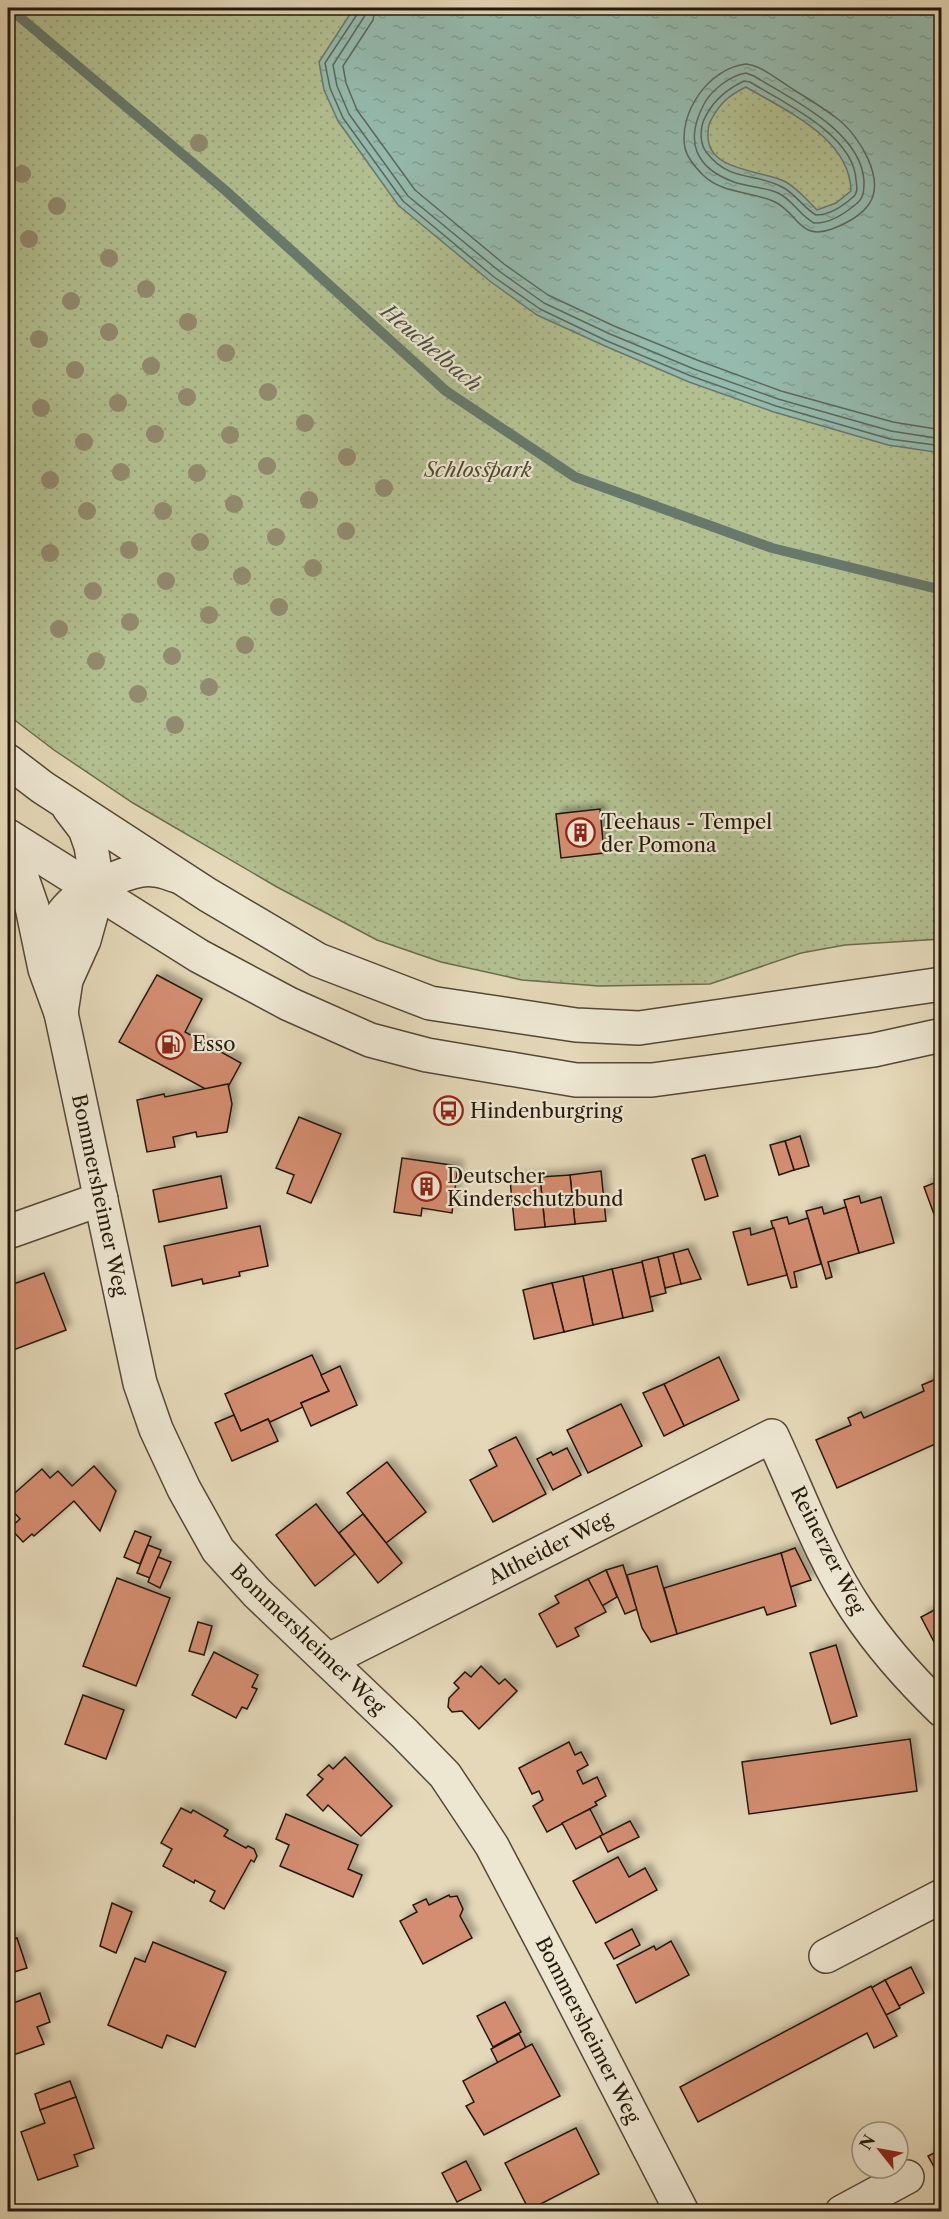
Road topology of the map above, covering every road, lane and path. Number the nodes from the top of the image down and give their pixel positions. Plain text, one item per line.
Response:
1 (8, 761) edge
2 (63, 801) junction
3 (8, 837) edge
4 (184, 878) junction
5 (92, 888) junction
6 (171, 938) junction
7 (84, 940) junction
8 (45, 969) junction
9 (942, 984) edge
10 (61, 1013) junction
11 (942, 1035) edge
12 (874, 1050) junction
13 (942, 1053) edge
14 (101, 1199) junction
15 (8, 1232) edge
16 (772, 1436) joint
17 (329, 1660) junction
18 (942, 1710) edge
19 (942, 1896) edge
20 (826, 1956) dead end
21 (900, 2180) edge
22 (682, 2211) edge
23 (842, 2211) edge

1 - 2 street
2 - 4 street
2 - 5 street, Bommersheimer Weg
3 - 5 street
3 - 8 street, Bommersheimer Weg
4 - 5 street, Bommersheimer Weg
4 - 9 street
5 - 6 street
5 - 7 street, Bommersheimer Weg
5 - 8 street, Bommersheimer Weg
6 - 7 street
6 - 12 street
7 - 10 street, Bommersheimer Weg
8 - 10 street, Bommersheimer Weg
10 - 14 street, Bommersheimer Weg
11 - 12 street
12 - 13 street
14 - 15 street
14 - 17 street, Bommersheimer Weg
16 - 17 street, Altheider Weg
16 - 18 street, Reinerzer Weg
17 - 22 street, Bommersheimer Weg
19 - 20 street
21 - 23 street

